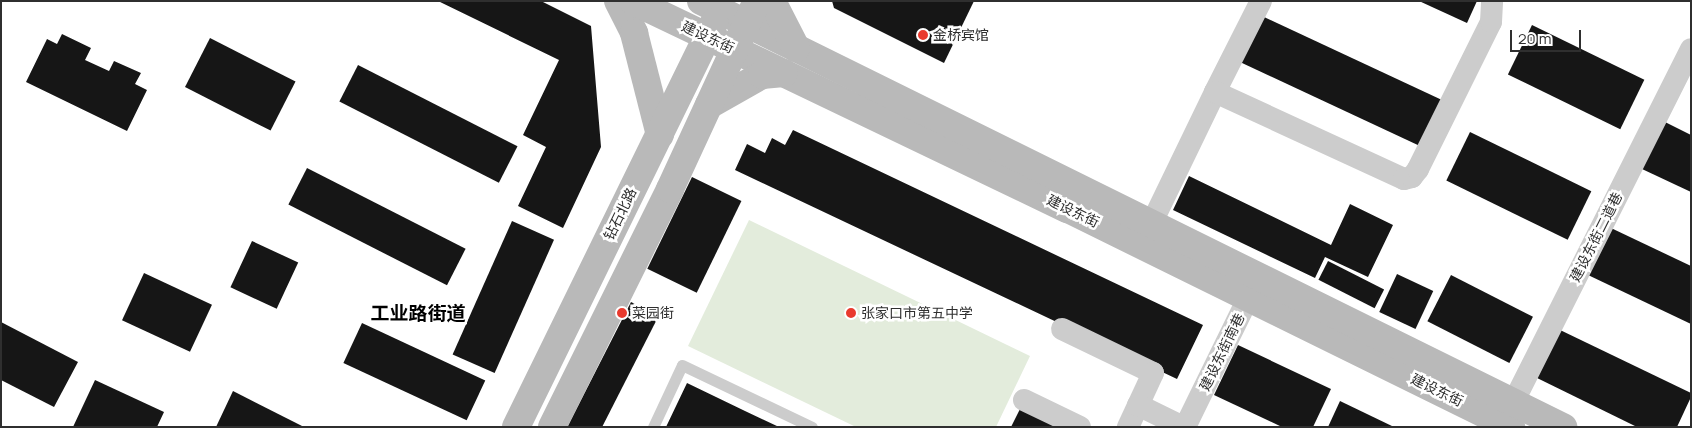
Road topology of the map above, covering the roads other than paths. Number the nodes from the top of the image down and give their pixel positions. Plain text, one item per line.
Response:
1 (618, 1) edge
2 (633, 1) edge
3 (772, 1) edge
4 (1261, 1) edge
5 (1492, 1) edge
6 (715, 4) edge
7 (752, 12) edge
8 (706, 37) junction
9 (796, 48) junction
10 (1691, 49) edge
11 (734, 50) junction
12 (784, 73) junction
13 (1215, 92) junction
14 (709, 105) junction
15 (660, 135) junction
16 (1146, 235) junction
17 (1254, 287) junction
18 (1062, 329) dead end
19 (1024, 400) dead end
20 (1138, 405) junction
21 (1501, 419) edge
22 (516, 427) edge
23 (552, 427) edge
24 (654, 427) edge
25 (812, 427) edge
26 (1080, 427) edge
27 (1128, 427) edge
28 (1184, 427) edge
29 (1562, 427) edge

1 - 15 main road
2 - 8 main road, 建设东街
3 - 9 main road
4 - 13 street
5 - 13 street
6 - 7 main road, 建设东街
6 - 8 main road, 钻石北路
7 - 9 main road, 建设东街
7 - 11 main road
8 - 11 main road, 建设东街
8 - 15 main road, 钻石北路
9 - 16 main road, 建设东街
10 - 21 street, 建设东街二道巷
11 - 12 main road, 建设东街
11 - 14 main road
12 - 14 main road
12 - 16 main road, 建设东街
13 - 16 street
14 - 23 main road
15 - 22 main road, 钻石北路
16 - 17 main road, 建设东街
17 - 21 main road, 建设东街
17 - 28 street, 建设东街南巷
18 - 20 street
19 - 26 street
20 - 27 street
20 - 28 street
21 - 29 main road, 建设东街
24 - 25 lane

